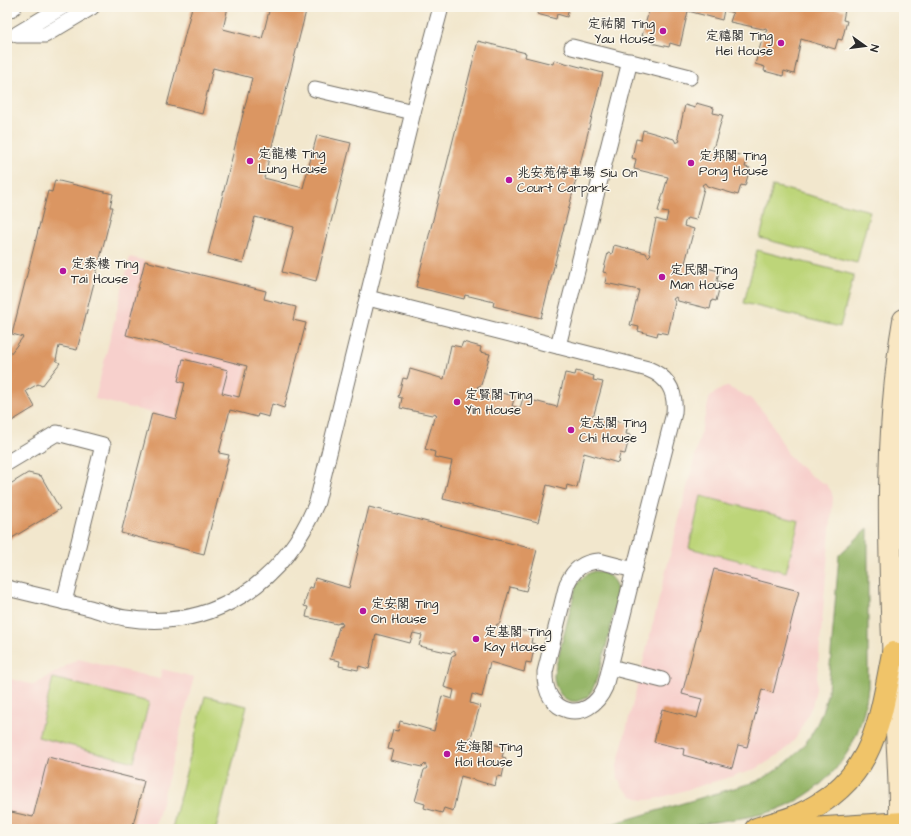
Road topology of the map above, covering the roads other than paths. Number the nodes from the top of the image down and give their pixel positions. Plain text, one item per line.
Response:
1 (14, 7) edge
2 (62, 7) edge
3 (92, 7) edge
4 (441, 7) edge
5 (7, 11) edge
6 (12, 35) edge
7 (572, 47) dead end
8 (630, 61) junction
9 (690, 77) dead end
10 (315, 89) dead end
11 (413, 112) junction
12 (368, 298) junction
13 (904, 320) edge
14 (558, 346) junction
15 (7, 463) edge
16 (634, 570) junction
17 (7, 588) edge
18 (64, 602) junction
19 (893, 653) junction
20 (610, 667) junction
21 (662, 680) dead end
22 (902, 825) edge
23 (756, 829) edge
24 (810, 829) edge

1 - 5 lane
2 - 6 lane
3 - 6 lane
4 - 11 lane
7 - 8 lane
8 - 9 lane
8 - 14 lane
10 - 11 lane
11 - 12 lane
12 - 14 lane
12 - 18 lane
13 - 19 main road
14 - 16 lane
15 - 18 lane
16 - 20 lane
16 - 20 lane
17 - 18 lane
19 - 22 main road
19 - 23 highway
20 - 21 lane
22 - 24 highway

